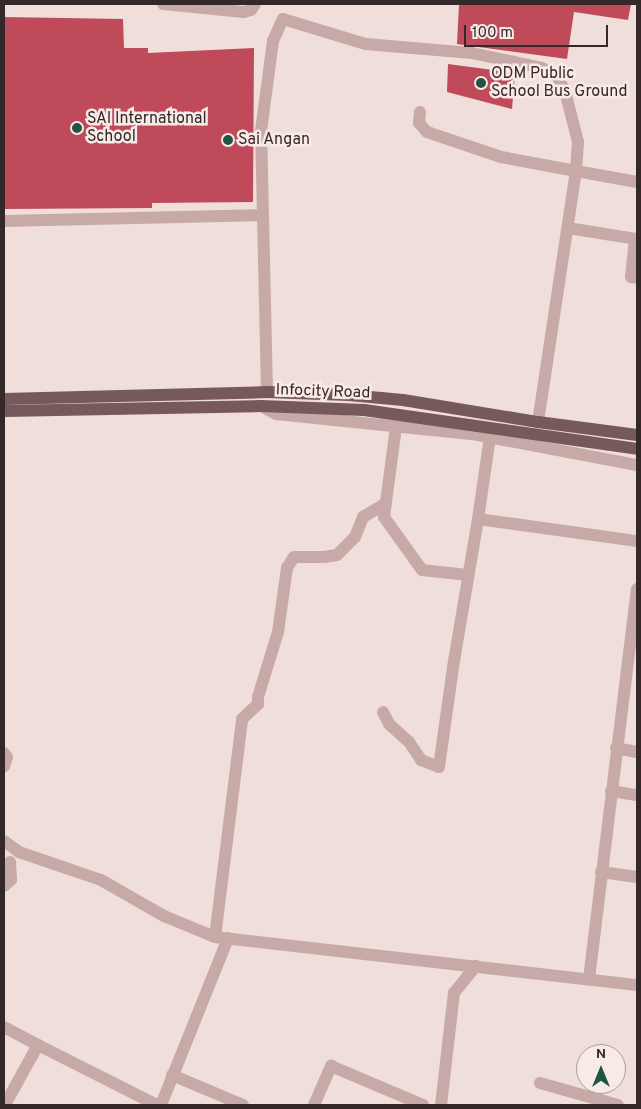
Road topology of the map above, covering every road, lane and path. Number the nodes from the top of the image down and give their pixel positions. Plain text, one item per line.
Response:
1 (163, 4) edge
2 (255, 4) edge
3 (420, 112) dead end
4 (576, 171) junction
5 (637, 182) edge
6 (263, 215) junction
7 (4, 221) edge
8 (568, 228) junction
9 (636, 239) edge
10 (637, 278) edge
11 (267, 392) junction
12 (163, 394) junction
13 (4, 398) edge
14 (261, 406) junction
15 (164, 408) junction
16 (4, 411) edge
17 (452, 414) junction
18 (538, 422) junction
19 (396, 427) junction
20 (637, 435) edge
21 (490, 437) junction
22 (637, 449) edge
23 (637, 466) edge
24 (386, 503) junction
25 (478, 519) junction
26 (637, 541) edge
27 (468, 574) junction
28 (637, 589) edge
29 (383, 712) dead end
30 (616, 748) junction
31 (637, 752) edge
32 (4, 753) edge
33 (4, 767) edge
34 (611, 791) junction
35 (637, 796) edge
36 (4, 841) edge
37 (19, 852) junction
38 (7, 860) edge
39 (601, 872) junction
40 (637, 877) edge
41 (4, 886) edge
42 (221, 938) junction
43 (476, 966) junction
44 (589, 979) junction
45 (637, 985) edge
46 (4, 1027) edge
47 (38, 1045) junction
48 (172, 1076) junction
49 (540, 1083) dead end
50 (7, 1101) dead end
51 (159, 1105) edge
52 (244, 1105) edge
53 (314, 1105) edge
54 (423, 1105) edge
55 (441, 1105) edge
56 (618, 1105) edge

1 - 2 street
3 - 4 street
4 - 5 street
4 - 6 street
4 - 8 street
6 - 7 street
6 - 11 street
8 - 9 street
8 - 18 street
9 - 10 street
11 - 12 main road, Infocity Road
11 - 17 main road, Infocity Road
12 - 13 main road, Infocity Road
12 - 15 main road
14 - 15 main road, Infocity Road
14 - 17 main road, Infocity Road
14 - 19 street
15 - 16 main road, Infocity Road
17 - 18 main road, Infocity Road
17 - 22 main road, Infocity Road
18 - 20 main road, Infocity Road
19 - 21 street
19 - 24 street
21 - 23 street
21 - 25 street
24 - 27 street
24 - 42 street
25 - 26 street
25 - 27 street
27 - 29 street
28 - 30 street
30 - 31 street
30 - 34 street
32 - 33 street
34 - 35 street
34 - 39 street
36 - 37 street
37 - 38 street
37 - 42 street
38 - 41 street
39 - 40 street
39 - 44 street
42 - 43 street
42 - 48 street
43 - 44 street
43 - 55 street
44 - 45 street
46 - 47 street
47 - 50 street
47 - 51 street
48 - 51 street
48 - 52 street
49 - 56 street
53 - 54 street

